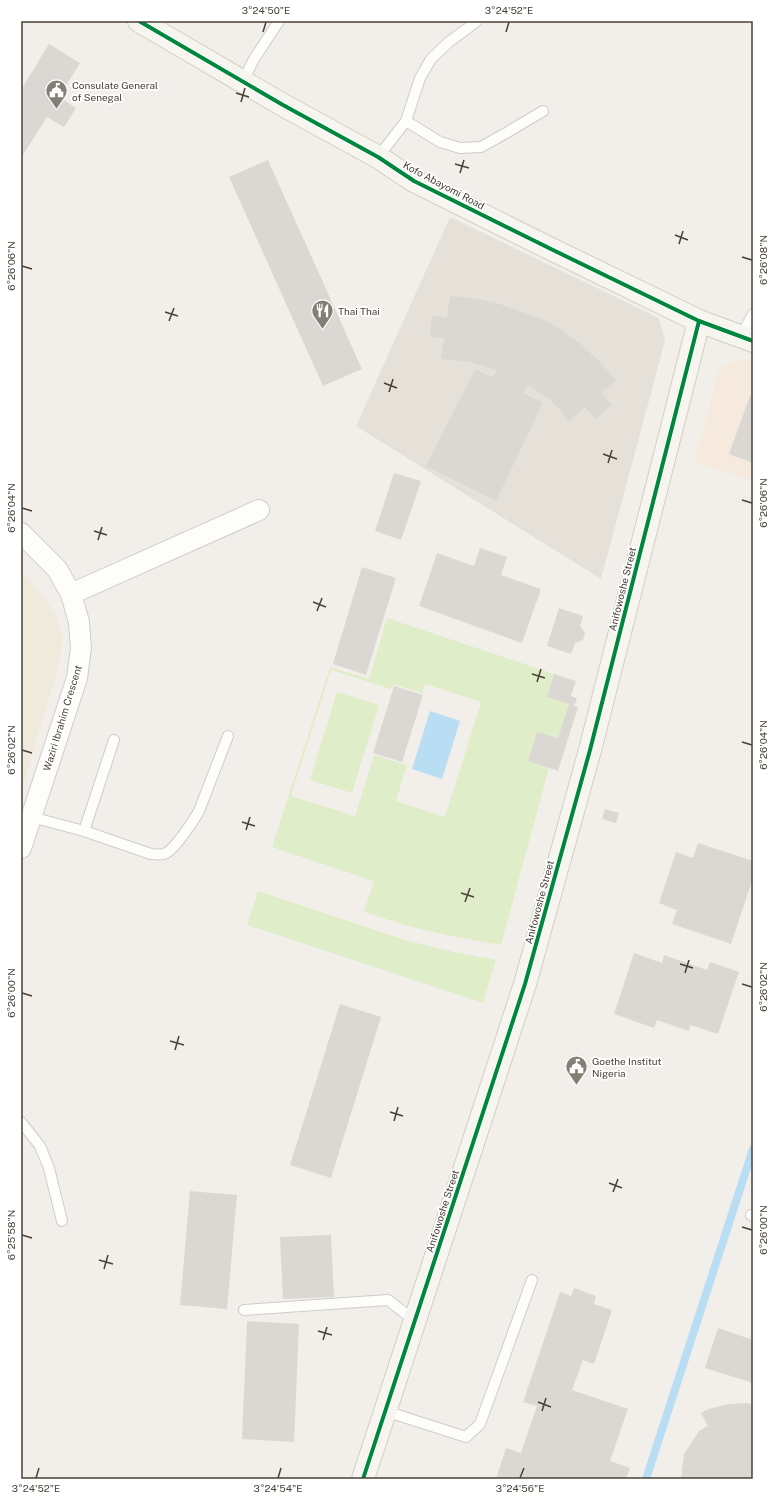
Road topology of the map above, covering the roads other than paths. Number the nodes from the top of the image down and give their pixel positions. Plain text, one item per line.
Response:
1 (139, 21) edge
2 (279, 21) edge
3 (477, 21) edge
4 (243, 81) junction
5 (543, 111) dead end
6 (406, 121) junction
7 (378, 157) junction
8 (753, 314) edge
9 (699, 321) junction
10 (747, 338) edge
11 (259, 510) dead end
12 (21, 533) edge
13 (70, 594) junction
14 (228, 736) dead end
15 (114, 740) dead end
16 (31, 817) junction
17 (84, 831) junction
18 (21, 848) edge
19 (21, 1122) edge
20 (62, 1221) dead end
21 (532, 1280) dead end
22 (244, 1310) dead end
23 (415, 1321) junction
24 (385, 1411) junction
25 (363, 1479) edge

1 - 4 street, Kofo Abayomi Road
2 - 4 lane
3 - 6 lane
4 - 7 street, Kofo Abayomi Road
5 - 6 lane
6 - 7 lane
7 - 9 street, Kofo Abayomi Road
8 - 10 lane
9 - 10 street, Kofo Abayomi Road
9 - 23 street, Anifowoshe Street
11 - 13 street
12 - 13 street, Waziri Ibrahim Crescent
13 - 16 street, Waziri Ibrahim Crescent
14 - 17 lane
15 - 17 lane
16 - 17 lane
16 - 18 street, Waziri Ibrahim Crescent
19 - 20 lane
21 - 24 lane
22 - 23 lane
23 - 24 street, Anifowoshe Street
24 - 25 street, Anifowoshe Street

